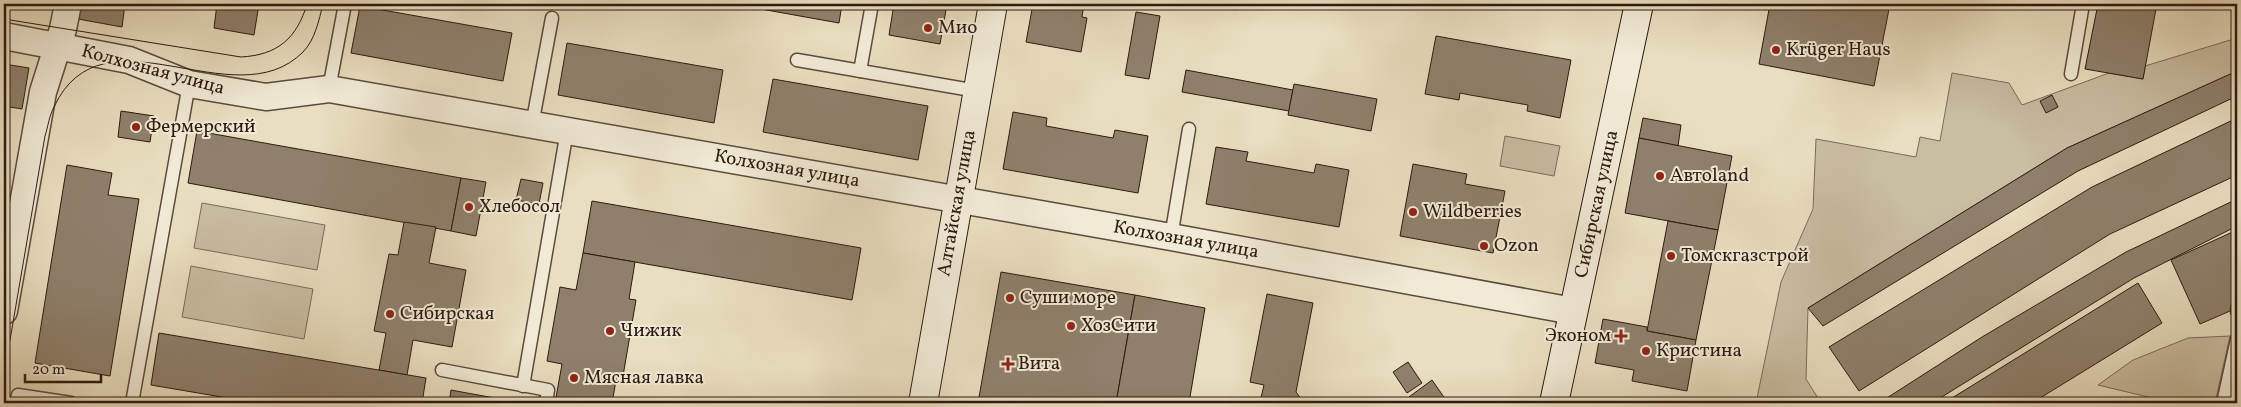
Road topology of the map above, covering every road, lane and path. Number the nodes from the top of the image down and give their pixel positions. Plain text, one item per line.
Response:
1 (68, 4) edge
2 (345, 4) edge
3 (872, 4) edge
4 (993, 4) edge
5 (1639, 4) edge
6 (2083, 4) edge
7 (552, 18) dead end
8 (4, 36) edge
9 (58, 46) junction
10 (797, 60) dead end
11 (860, 71) junction
12 (2071, 74) dead end
13 (190, 84) junction
14 (329, 89) junction
15 (977, 91) junction
16 (532, 125) junction
17 (1189, 128) dead end
18 (567, 131) junction
19 (957, 200) junction
20 (1171, 237) junction
21 (4, 311) edge
22 (1573, 311) junction
23 (2237, 339) edge
24 (442, 370) dead end
25 (523, 386) junction
26 (16, 403) edge
27 (71, 403) edge
28 (132, 403) edge
29 (546, 403) edge
30 (923, 403) edge
31 (1554, 403) edge
32 (2223, 403) edge

1 - 9 street
2 - 14 lane
3 - 11 lane
4 - 15 main road, Алтайская улица
5 - 22 main road, Сибирская улица
6 - 12 lane
7 - 16 lane
8 - 9 street, Колхозная улица
9 - 13 street, Колхозная улица
9 - 21 street
10 - 11 lane
11 - 15 lane
13 - 14 street, Колхозная улица
13 - 28 lane
14 - 16 street, Колхозная улица
15 - 19 main road, Алтайская улица
16 - 18 street, Колхозная улица
17 - 20 lane
18 - 19 street, Колхозная улица
18 - 25 lane
19 - 20 street, Колхозная улица
19 - 30 main road, Алтайская улица
20 - 22 street, Колхозная улица
22 - 31 main road, Сибирская улица
23 - 32 lane
24 - 25 lane
25 - 29 lane
26 - 27 lane

